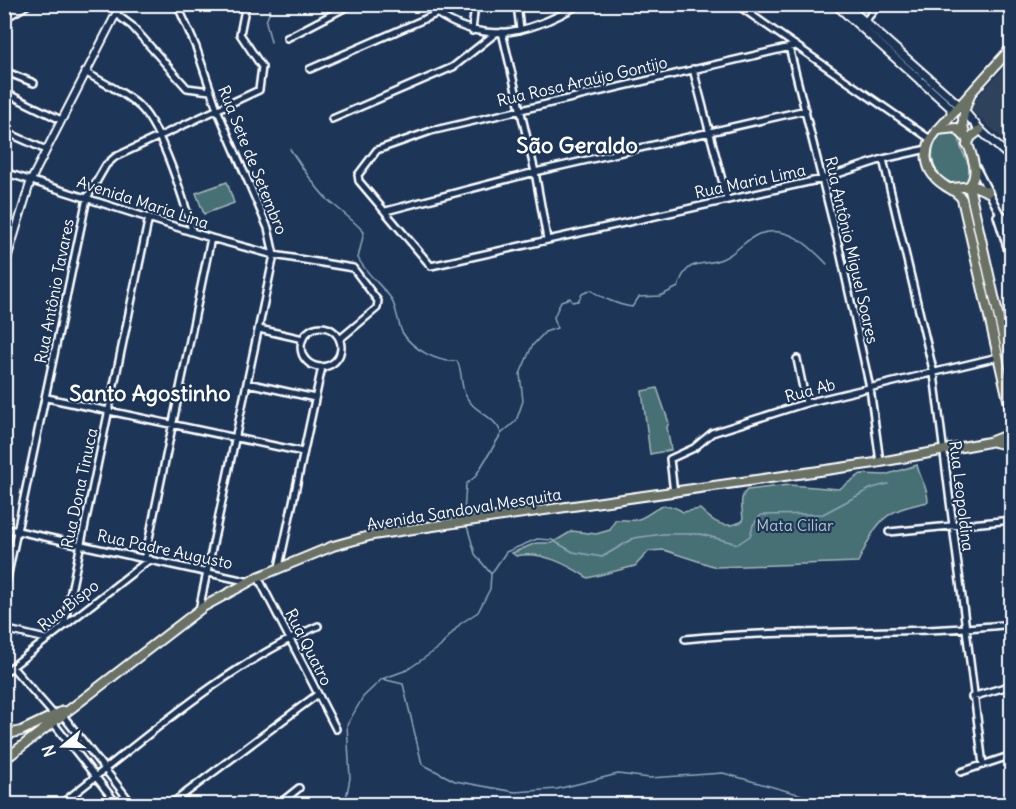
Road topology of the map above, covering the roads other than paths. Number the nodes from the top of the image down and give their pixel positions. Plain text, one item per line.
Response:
1 (29, 4) edge
2 (121, 4) edge
3 (177, 4) edge
4 (246, 4) edge
5 (351, 4) edge
6 (425, 4) edge
7 (476, 4) edge
8 (517, 4) edge
9 (736, 4) edge
10 (835, 4) edge
11 (845, 4) edge
12 (879, 4) edge
13 (576, 6) edge
14 (116, 14) junction
15 (436, 14) junction
16 (4, 19) edge
17 (862, 24) junction
18 (520, 30) junction
19 (471, 31) junction
20 (499, 32) junction
21 (287, 38) dead end
22 (792, 46) junction
23 (1011, 47) edge
24 (310, 69) dead end
25 (693, 69) junction
26 (4, 71) edge
27 (85, 72) junction
28 (34, 83) dead end
29 (210, 91) junction
30 (4, 93) edge
31 (217, 109) junction
32 (519, 109) junction
33 (962, 109) junction
34 (806, 110) junction
35 (951, 114) junction
36 (332, 119) dead end
37 (61, 120) junction
38 (937, 130) junction
39 (980, 130) junction
40 (4, 131) edge
41 (709, 132) junction
42 (157, 136) junction
43 (964, 136) junction
44 (930, 139) junction
45 (967, 145) junction
46 (46, 150) junction
47 (927, 150) junction
48 (884, 159) junction
49 (1011, 159) edge
50 (974, 163) junction
51 (4, 172) edge
52 (535, 172) junction
53 (822, 179) junction
54 (32, 180) junction
55 (969, 186) junction
56 (946, 187) junction
57 (988, 192) junction
58 (87, 198) junction
59 (727, 200) junction
60 (992, 200) junction
61 (997, 210) junction
62 (386, 211) junction
63 (149, 217) junction
64 (1011, 222) edge
65 (192, 231) junction
66 (211, 238) junction
67 (1011, 238) edge
68 (547, 239) junction
69 (274, 255) junction
70 (1011, 263) edge
71 (5, 266) edge
72 (259, 329) junction
73 (303, 339) junction
74 (340, 339) junction
75 (998, 357) junction
76 (796, 359) dead end
77 (322, 368) junction
78 (934, 374) junction
79 (1011, 376) edge
80 (247, 383) junction
81 (870, 388) junction
82 (47, 398) junction
83 (315, 398) junction
84 (806, 404) junction
85 (109, 410) junction
86 (1011, 417) edge
87 (172, 424) junction
88 (1011, 436) edge
89 (235, 438) junction
90 (989, 442) junction
91 (1011, 446) edge
92 (942, 450) junction
93 (303, 452) junction
94 (880, 462) junction
95 (674, 493) junction
96 (1011, 520) edge
97 (953, 526) junction
98 (4, 528) edge
99 (18, 531) junction
100 (889, 532) dead end
101 (81, 544) junction
102 (147, 559) junction
103 (279, 567) junction
104 (208, 571) junction
105 (254, 580) junction
106 (4, 593) edge
107 (198, 611) junction
108 (1011, 624) edge
109 (64, 625) junction
110 (318, 626) dead end
111 (4, 629) edge
112 (964, 629) junction
113 (289, 638) junction
114 (46, 639) junction
115 (686, 639) dead end
116 (13, 668) junction
117 (4, 673) edge
118 (1011, 685) edge
119 (318, 694) junction
120 (972, 697) junction
121 (55, 718) junction
122 (336, 729) dead end
123 (14, 733) junction
124 (4, 735) edge
125 (22, 748) junction
126 (1011, 755) edge
127 (4, 760) edge
128 (983, 765) junction
129 (105, 771) junction
130 (961, 772) dead end
131 (96, 777) junction
132 (299, 788) dead end
133 (62, 804) edge
134 (117, 804) edge
135 (132, 804) edge
136 (171, 804) edge
137 (279, 804) edge
138 (607, 804) edge
139 (762, 804) edge

1 - 16 street
2 - 14 street
3 - 29 street, Rua Sete de Setembro
4 - 31 street, Rua Antônio Tavares
5 - 21 street
6 - 15 street
7 - 19 street
8 - 18 street
9 - 22 street
10 - 17 main road
11 - 17 main road
12 - 17 street
13 - 18 street
14 - 27 street
14 - 29 street
15 - 19 street
15 - 24 street
17 - 33 main road
17 - 35 main road
18 - 20 street
19 - 20 street
20 - 32 street
20 - 36 street
22 - 25 street, Rua Rosa Araújo Gontijo
22 - 34 street, Rua Antônio Miguel Soares
22 - 44 street
23 - 33 main road
25 - 32 street, Rua Rosa Araújo Gontijo
25 - 41 street
26 - 28 street
27 - 37 street
27 - 42 street
29 - 31 street, Rua Sete de Setembro
30 - 37 street
31 - 42 street, Rua Antônio Tavares
31 - 69 street, Rua Sete de Setembro
32 - 52 street
32 - 62 street, Rua Rosa Araújo Gontijo
33 - 35 main road
33 - 39 main road
33 - 43 main road
34 - 41 street
34 - 53 street, Rua Antônio Miguel Soares
35 - 38 main road
37 - 46 street
38 - 43 main road
38 - 44 main road
39 - 45 main road
39 - 49 main road
40 - 46 street
41 - 52 street
41 - 59 street
42 - 58 street, Rua Antônio Tavares
42 - 65 street
43 - 45 main road
44 - 47 main road
45 - 50 main road
46 - 54 street
47 - 48 street, Rua Maria Lima
47 - 56 main road
48 - 53 street, Rua Maria Lima
48 - 78 street, Rua Leopoldina
50 - 55 main road
50 - 57 street
51 - 54 street, Avenida Maria Lina
52 - 62 street
52 - 68 street
53 - 59 street, Rua Maria Lima
53 - 81 street, Rua Antônio Miguel Soares
54 - 58 street, Avenida Maria Lina
54 - 71 street
55 - 56 main road
55 - 57 main road
55 - 79 main road
56 - 75 main road
57 - 60 street
58 - 63 street, Avenida Maria Lina
58 - 82 street, Rua Antônio Tavares
59 - 68 street, Rua Maria Lima
60 - 61 street
60 - 70 street
61 - 64 street
61 - 67 street
62 - 68 street, Rua Maria Lima
63 - 65 street, Avenida Maria Lina
63 - 85 street, Rua Dona Tinuca
65 - 66 street, Avenida Maria Lina
66 - 69 street, Avenida Maria Lina
66 - 87 street
69 - 72 street, Rua Sete de Setembro
69 - 74 street, Avenida Maria Lina
72 - 73 street
72 - 80 street, Rua Sete de Setembro
73 - 74 street
73 - 77 street
74 - 77 street
75 - 78 street, Rua Ab
75 - 86 main road
76 - 84 street
77 - 83 street
78 - 81 street, Rua Ab
78 - 92 street, Rua Leopoldina
80 - 83 street
80 - 89 street, Rua Sete de Setembro
81 - 84 street, Rua Ab
81 - 94 street, Rua Antônio Miguel Soares
82 - 85 street
82 - 99 street, Rua Antônio Tavares
83 - 93 street
84 - 95 street, Rua Ab
85 - 87 street
85 - 101 street, Rua Dona Tinuca
87 - 89 street
87 - 102 street
88 - 90 main road, Avenida Sandoval Mesquita
89 - 93 street
89 - 104 street, Rua Sete de Setembro
90 - 91 main road, Avenida Sandoval Mesquita
90 - 92 main road, Avenida Sandoval Mesquita
92 - 94 main road, Avenida Sandoval Mesquita
92 - 97 street, Rua Leopoldina
93 - 103 street
94 - 95 main road, Avenida Sandoval Mesquita
95 - 103 main road, Avenida Sandoval Mesquita
96 - 97 street
97 - 100 street
97 - 112 street, Rua Leopoldina
98 - 99 street, Rua Padre Augusto
99 - 101 street, Rua Padre Augusto
99 - 106 street, Rua Antônio Tavares
101 - 102 street, Rua Padre Augusto
101 - 109 street, Rua Dona Tinuca
102 - 104 street, Rua Padre Augusto
102 - 109 street, Rua Bispo
103 - 105 main road, Avenida Sandoval Mesquita
104 - 105 street, Rua Padre Augusto
104 - 107 street, Rua Sete de Setembro
105 - 107 main road, Avenida Sandoval Mesquita
105 - 113 street, Rua Quatro
107 - 121 main road, Avenida Sandoval Mesquita
108 - 112 street
109 - 114 street, Rua Bispo
110 - 113 street
111 - 114 street
112 - 115 street
112 - 120 street, Rua Leopoldina
113 - 119 street, Rua Quatro
113 - 129 street
114 - 116 street, Rua Bispo
116 - 117 street, Rua Bispo
116 - 121 street
118 - 120 street
119 - 122 street, Rua Quatro
119 - 136 street
120 - 128 street, Rua Leopoldina
121 - 123 main road
121 - 125 main road, Avenida Sandoval Mesquita
121 - 129 street
121 - 131 street
123 - 124 main road
123 - 125 main road
125 - 127 main road, Avenida Sandoval Mesquita
126 - 128 street
128 - 130 street
129 - 131 street
129 - 135 street
131 - 133 street
131 - 134 street
132 - 137 street
138 - 139 street

